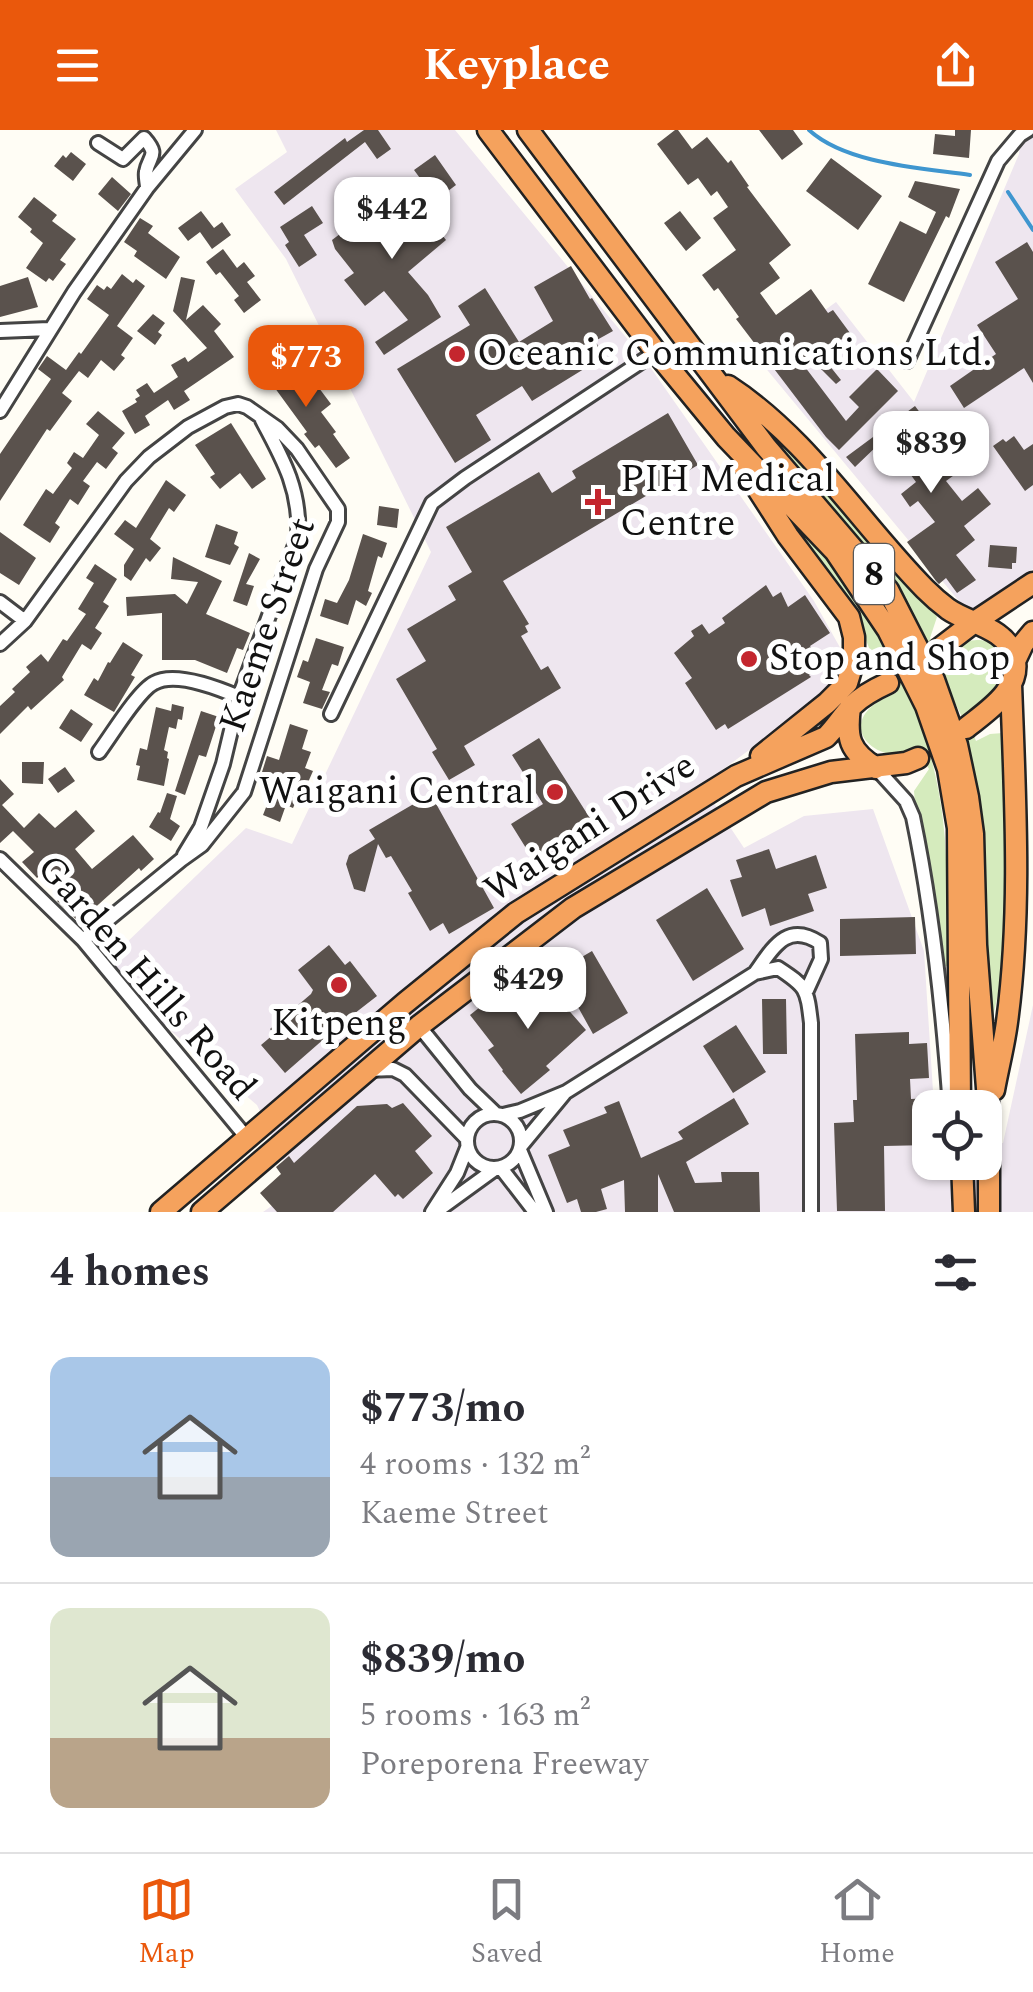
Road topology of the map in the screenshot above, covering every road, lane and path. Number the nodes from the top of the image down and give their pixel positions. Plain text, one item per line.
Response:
1 (195, 130) edge
2 (488, 130) edge
3 (528, 130) edge
4 (1022, 132) edge
5 (98, 143) dead end
6 (147, 188) junction
7 (49, 329) junction
8 (0, 331) edge
9 (656, 352) junction
10 (907, 361) dead end
11 (714, 377) junction
12 (0, 411) edge
13 (260, 418) junction
14 (726, 437) junction
15 (1033, 583) edge
16 (0, 602) edge
17 (25, 622) junction
18 (973, 623) junction
19 (1033, 632) edge
20 (0, 644) edge
21 (939, 649) dead end
22 (1014, 673) junction
23 (847, 683) junction
24 (888, 683) dead end
25 (238, 697) junction
26 (850, 707) junction
27 (331, 714) dead end
28 (966, 728) dead end
29 (99, 752) dead end
30 (918, 758) dead end
31 (876, 768) junction
32 (736, 776) junction
33 (0, 859) edge
34 (181, 860) junction
35 (83, 940) junction
36 (755, 973) junction
37 (806, 990) junction
38 (419, 1026) junction
39 (368, 1070) junction
40 (312, 1082) junction
41 (955, 1090) edge
42 (957, 1090) edge
43 (987, 1090) edge
44 (994, 1090) edge
45 (566, 1092) junction
46 (499, 1114) junction
47 (246, 1138) junction
48 (467, 1143) junction
49 (520, 1148) junction
50 (498, 1168) junction
51 (957, 1180) edge
52 (960, 1180) edge
53 (990, 1180) edge
54 (161, 1212) edge
55 (202, 1212) edge
56 (434, 1212) edge
57 (535, 1212) edge
58 (546, 1212) edge
59 (811, 1212) edge
60 (954, 1212) edge
61 (964, 1212) edge
62 (990, 1212) edge

1 - 6 street
2 - 9 highway, 8
3 - 11 highway, 8
4 - 10 street
5 - 6 street
6 - 7 street
7 - 8 street
7 - 12 street
9 - 14 highway, 8
9 - 27 street
11 - 18 highway
11 - 43 highway, 8
13 - 17 street
13 - 25 street
13 - 34 street, Kaeme Street
14 - 23 highway
14 - 42 highway, 8
15 - 18 highway
16 - 17 street
17 - 20 street
18 - 21 highway
18 - 22 highway
19 - 22 highway
22 - 28 highway
22 - 44 highway
23 - 26 highway
23 - 32 highway
24 - 26 highway, Waigani Drive
25 - 29 street
25 - 34 street
26 - 31 highway
26 - 32 highway, Waigani Drive
30 - 31 highway, Waigani Drive
31 - 38 highway, Waigani Drive
31 - 41 street
32 - 40 highway, Waigani Drive
33 - 35 street, Garden Hills Road
34 - 35 street, Kaeme Street
35 - 47 street, Garden Hills Road
36 - 37 street
36 - 37 street
36 - 45 street
37 - 59 street
38 - 39 highway, Waigani Drive
38 - 40 highway
38 - 46 street
39 - 48 street
39 - 55 highway, Waigani Drive
40 - 47 highway, Waigani Drive
45 - 46 street
45 - 49 street
46 - 48 street
46 - 49 street
47 - 54 highway, Waigani Drive
48 - 50 street
48 - 56 street
49 - 50 street
49 - 58 street
50 - 56 street
50 - 57 street
51 - 60 street
52 - 61 highway
53 - 62 highway, 8

